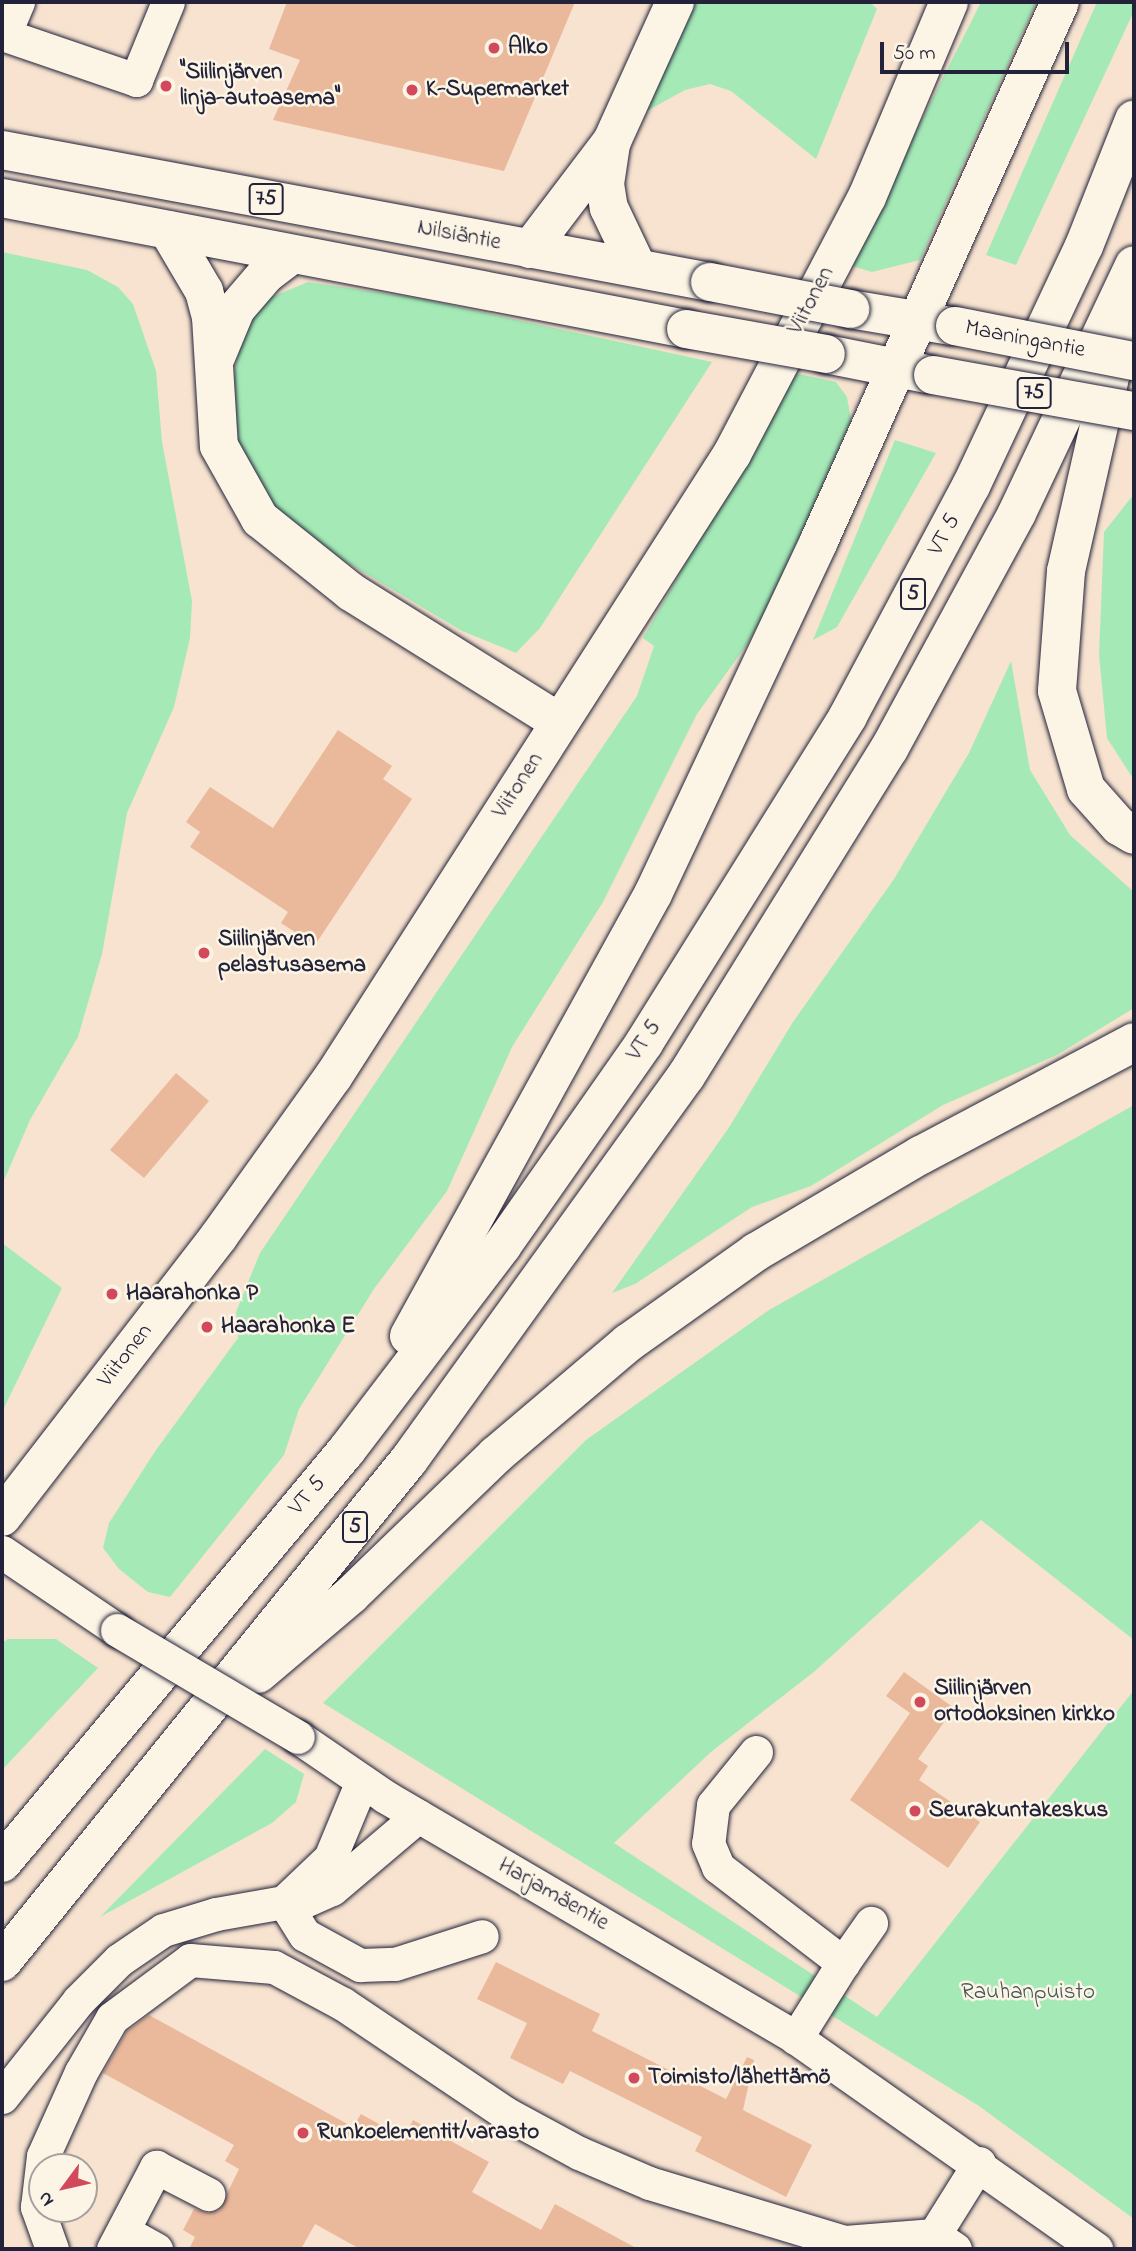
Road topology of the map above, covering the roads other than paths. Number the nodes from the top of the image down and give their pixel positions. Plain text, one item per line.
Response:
1 (18, 2) edge
2 (168, 2) edge
3 (675, 2) edge
4 (949, 2) edge
5 (1060, 2) edge
6 (3, 34) edge
7 (1134, 120) edge
8 (612, 141) junction
9 (2, 150) edge
10 (2, 198) edge
11 (168, 230) junction
12 (530, 249) junction
13 (291, 255) junction
14 (1134, 265) edge
15 (637, 267) junction
16 (915, 321) junction
17 (216, 359) junction
18 (1134, 360) edge
19 (894, 368) junction
20 (1134, 411) edge
21 (559, 722) junction
22 (1134, 835) edge
23 (1134, 1042) edge
24 (346, 1451) junction
25 (2, 1517) edge
26 (2, 1552) edge
27 (186, 1734) junction
28 (756, 1752) dead end
29 (362, 1781) junction
30 (418, 1816) junction
31 (2, 1863) edge
32 (284, 1902) junction
33 (872, 1923) dead end
34 (482, 1936) dead end
35 (2, 1962) edge
36 (843, 1963) junction
37 (796, 2038) junction
38 (2, 2096) edge
39 (979, 2163) junction
40 (208, 2194) dead end
41 (118, 2240) edge
42 (944, 2242) edge
43 (52, 2249) edge
44 (156, 2249) edge
45 (1096, 2249) edge

1 - 6 street
2 - 6 street
3 - 8 main road
4 - 21 main road, Viitonen
5 - 16 main road
7 - 24 main road, VT 5 / 5
8 - 12 main road
8 - 15 main road
9 - 12 main road, Nilsiäntie / 75
10 - 11 main road, 75
11 - 13 main road, 75
11 - 17 main road
12 - 15 main road, Nilsiäntie / 75
13 - 17 main road
13 - 19 main road, 75, bridge
14 - 22 main road
14 - 27 main road, 5
15 - 16 main road, Nilsiäntie / 75, bridge
16 - 18 main road, Maaningantie / 75, bridge
16 - 19 main road
17 - 21 main road
19 - 20 main road, 75, bridge
19 - 24 main road
21 - 25 main road, Viitonen
23 - 27 main road
24 - 31 main road, VT 5 / 5
26 - 29 street, Harjamäentie, bridge
27 - 35 main road, 5
28 - 36 street
29 - 30 street, Harjamäentie
29 - 32 street
30 - 32 street
30 - 37 street, Harjamäentie
32 - 34 street
32 - 38 street
33 - 36 street
36 - 37 street
37 - 39 street, Harjamäentie
39 - 42 street
39 - 45 street, Harjamäentie
40 - 41 street
41 - 44 street
42 - 43 street

